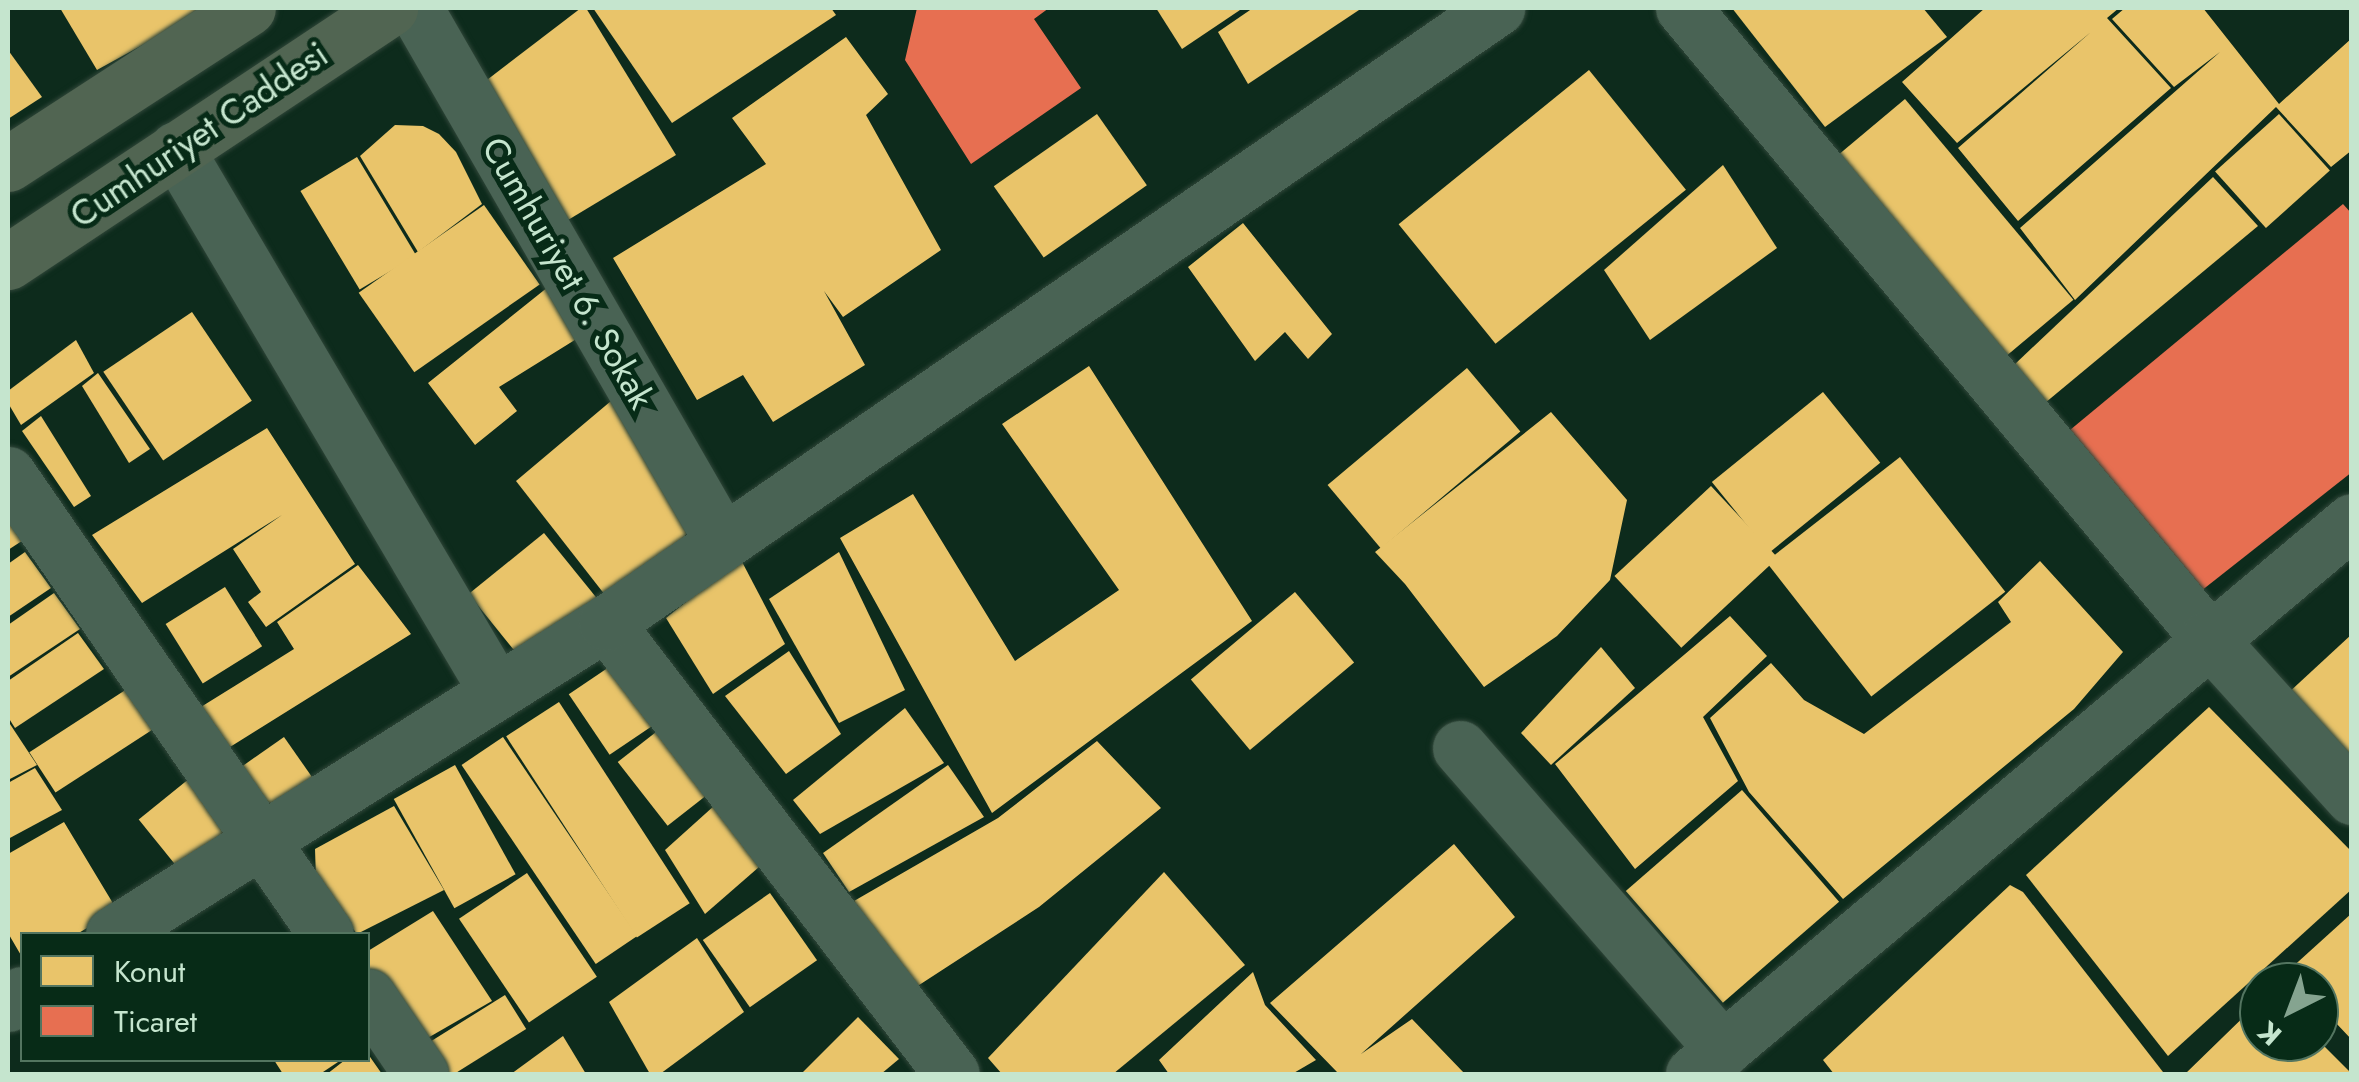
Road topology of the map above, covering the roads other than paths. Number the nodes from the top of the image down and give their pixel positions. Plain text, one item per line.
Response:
1 (248, 8) edge
2 (390, 8) edge
3 (415, 8) edge
4 (1496, 8) edge
5 (1683, 8) edge
6 (176, 150) junction
7 (8, 164) edge
8 (8, 262) edge
9 (8, 474) edge
10 (2352, 521) edge
11 (721, 540) junction
12 (606, 623) junction
13 (2208, 638) junction
14 (494, 689) junction
15 (1460, 748) dead end
16 (2352, 797) edge
17 (260, 838) junction
18 (116, 932) edge
19 (325, 932) edge
20 (370, 999) edge
21 (1708, 1062) edge
22 (421, 1074) edge
23 (952, 1074) edge

1 - 7 main road
2 - 6 main road, Cumhuriyet Caddesi
3 - 11 street, Cumhuriyet 6. Sokak
4 - 11 street
5 - 13 street
6 - 8 main road, Cumhuriyet Caddesi
6 - 14 street
9 - 17 street
10 - 13 street
11 - 12 street
12 - 14 street
12 - 23 street
13 - 16 street
13 - 21 street
14 - 17 street
15 - 21 street
17 - 18 street
17 - 19 street
20 - 22 street

